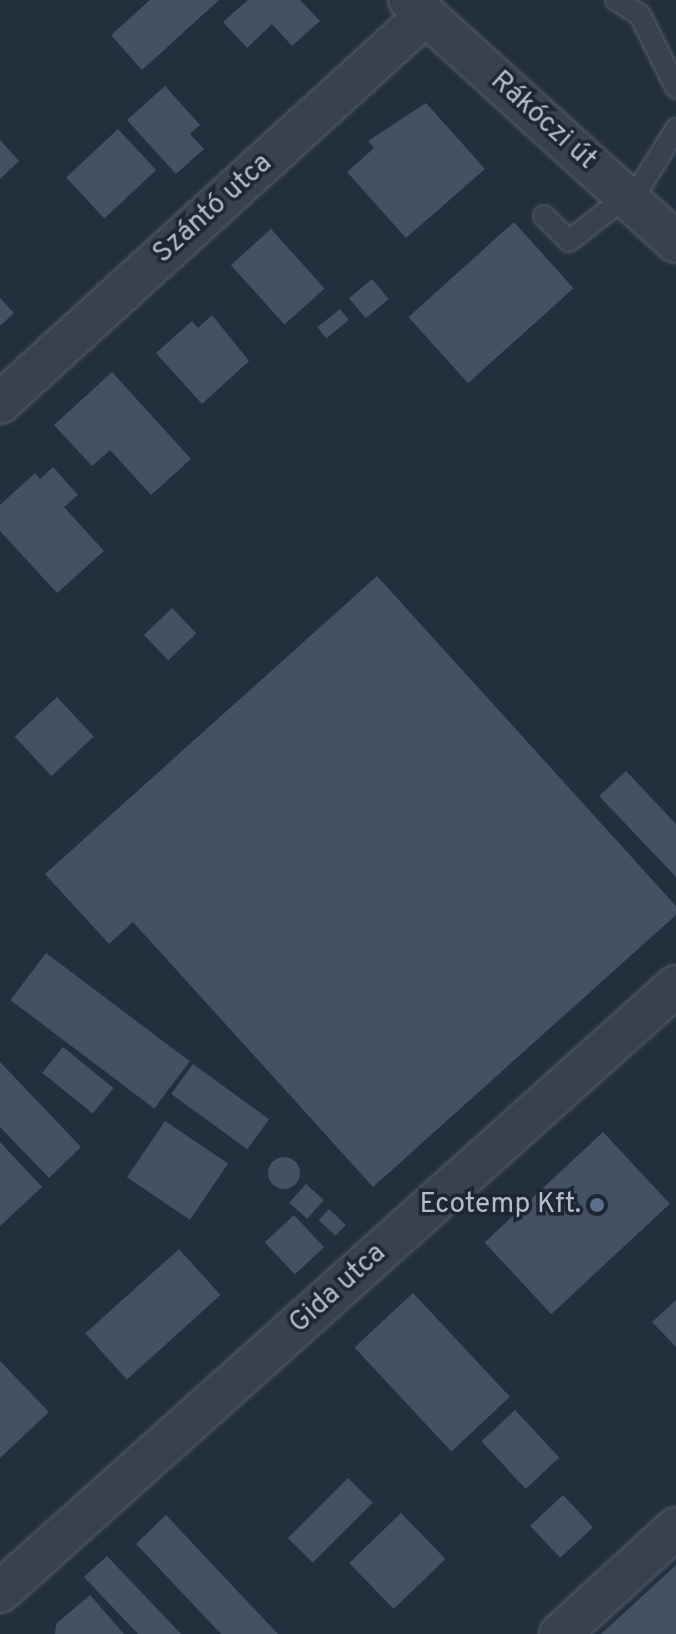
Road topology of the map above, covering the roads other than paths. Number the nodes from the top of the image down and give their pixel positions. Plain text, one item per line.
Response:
1 (616, 0) edge
2 (418, 8) edge
3 (676, 88) edge
4 (676, 129) edge
5 (628, 197) junction
6 (544, 216) dead end
7 (676, 242) edge
8 (0, 403) edge
9 (676, 986) edge
10 (676, 1528) edge
11 (0, 1592) edge
12 (560, 1634) edge

1 - 3 lane
2 - 5 street, Rákóczi út
2 - 8 street, Szántó utca
4 - 5 lane
5 - 6 lane
5 - 7 street, Rákóczi út
9 - 11 street, Gida utca
10 - 12 street

